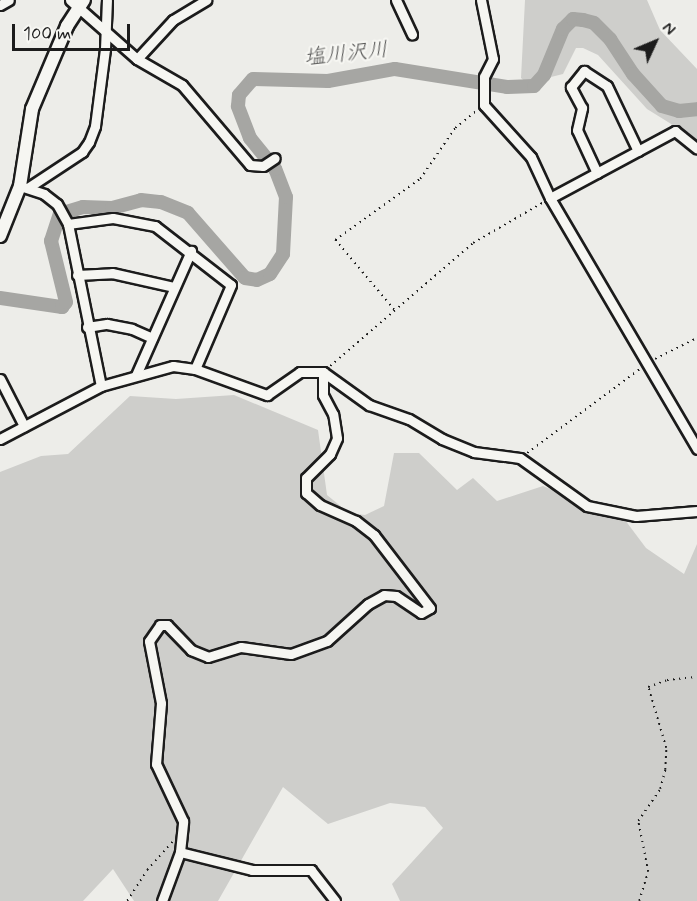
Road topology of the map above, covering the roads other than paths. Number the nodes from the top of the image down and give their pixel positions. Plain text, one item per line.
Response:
1 (9, 0) edge
2 (107, 0) edge
3 (206, 0) edge
4 (396, 0) edge
5 (484, 1) edge
6 (77, 3) edge
7 (0, 5) edge
8 (105, 31) junction
9 (412, 35) dead end
10 (137, 58) junction
11 (697, 149) edge
12 (638, 151) junction
13 (275, 158) dead end
14 (597, 173) junction
15 (25, 187) junction
16 (550, 198) junction
17 (68, 224) junction
18 (0, 236) edge
19 (191, 251) junction
20 (77, 275) junction
21 (174, 287) junction
22 (87, 327) junction
23 (152, 338) junction
24 (195, 369) junction
25 (323, 372) junction
26 (136, 375) junction
27 (0, 379) edge
28 (100, 386) junction
29 (24, 426) junction
30 (0, 439) edge
31 (697, 449) edge
32 (697, 511) edge
33 (180, 852) junction
34 (162, 901) edge
35 (335, 901) edge

1 - 7 street
2 - 8 street
3 - 10 street
4 - 9 street
5 - 16 street
6 - 8 street
6 - 15 main road
8 - 10 street
8 - 15 street
10 - 13 street
11 - 12 street
12 - 14 street
12 - 14 street
14 - 16 street
15 - 17 street
15 - 18 main road
16 - 31 street
17 - 19 street
17 - 20 street
19 - 21 street
19 - 24 street
20 - 21 street
20 - 22 street
21 - 23 street
22 - 23 street
22 - 28 street
23 - 26 street
24 - 25 street
24 - 26 street
25 - 32 street
25 - 33 street
26 - 28 street
27 - 29 street
28 - 29 street
29 - 30 street
33 - 34 street
33 - 35 street

